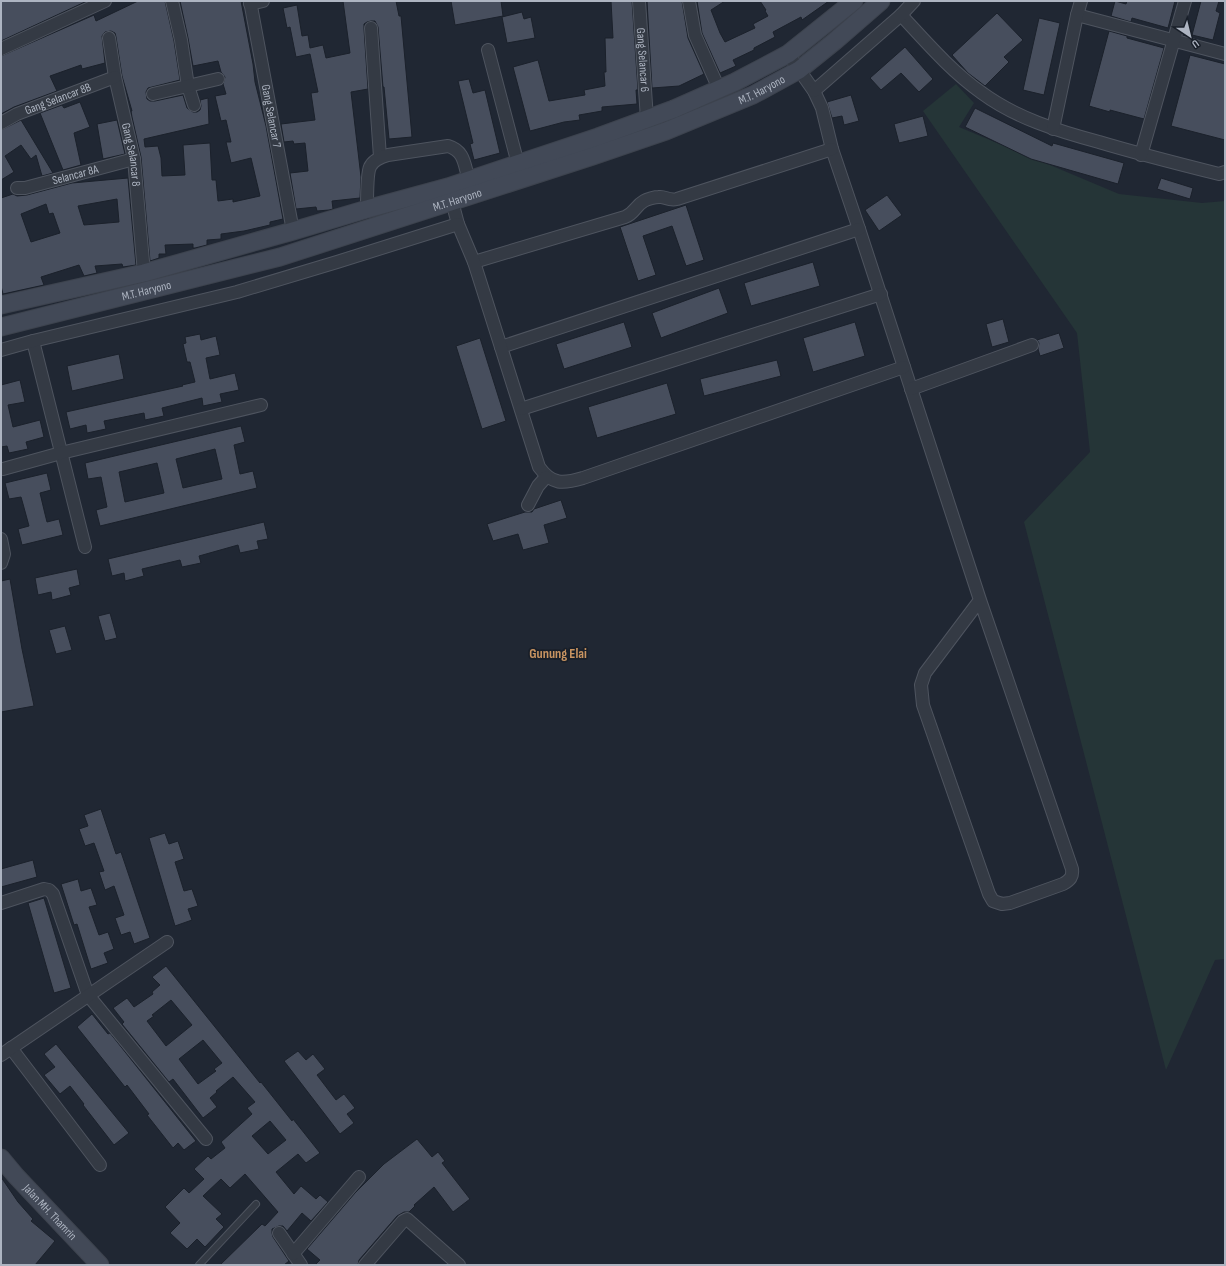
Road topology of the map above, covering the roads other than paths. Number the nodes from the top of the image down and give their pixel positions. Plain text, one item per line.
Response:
1 (105, 1) edge
2 (172, 1) edge
3 (263, 1) edge
4 (639, 1) edge
5 (689, 1) edge
6 (854, 1) edge
7 (881, 1) edge
8 (914, 1) edge
9 (1081, 1) edge
10 (1185, 1) edge
11 (250, 2) edge
12 (901, 15) junction
13 (1077, 15) junction
14 (371, 28) dead end
15 (109, 38) dead end
16 (1174, 41) junction
17 (1, 49) edge
18 (488, 50) dead end
19 (788, 54) junction
20 (1225, 54) edge
21 (799, 70) junction
22 (115, 77) junction
23 (218, 79) dead end
24 (188, 86) junction
25 (719, 89) junction
26 (814, 91) junction
27 (153, 94) dead end
28 (194, 106) dead end
29 (647, 119) junction
30 (1, 123) edge
31 (1053, 129) junction
32 (832, 149) junction
33 (1141, 154) junction
34 (380, 157) junction
35 (134, 160) junction
36 (518, 164) junction
37 (1225, 172) edge
38 (469, 180) junction
39 (17, 188) dead end
40 (450, 195) junction
41 (367, 209) junction
42 (458, 224) junction
43 (860, 229) junction
44 (293, 231) junction
45 (474, 262) junction
46 (144, 273) junction
47 (881, 294) junction
48 (1, 306) edge
49 (1, 327) edge
50 (33, 341) junction
51 (1032, 345) dead end
52 (501, 347) junction
53 (1, 350) edge
54 (904, 367) junction
55 (911, 389) junction
56 (261, 405) dead end
57 (521, 409) junction
58 (61, 453) junction
59 (4, 469) dead end
60 (546, 477) junction
61 (528, 505) dead end
62 (1, 539) edge
63 (85, 547) dead end
64 (1, 563) edge
65 (980, 600) junction
66 (1, 903) edge
67 (167, 942) dead end
68 (88, 995) junction
69 (6, 1051) edge
70 (206, 1139) dead end
71 (1, 1158) edge
72 (100, 1165) dead end
73 (359, 1177) dead end
74 (256, 1204) dead end
75 (279, 1233) dead end
76 (296, 1261) edge
77 (95, 1263) edge
78 (199, 1265) edge
79 (364, 1265) edge
80 (459, 1265) edge

1 - 17 street
2 - 24 street
3 - 11 street
4 - 29 street, Gang Selancar 6
5 - 25 street
6 - 19 main road, M.T. Haryono
7 - 21 main road, M.T. Haryono
8 - 12 street
9 - 13 street
10 - 16 street
11 - 44 street, Gang Selancar 7
12 - 26 street
12 - 31 street
13 - 16 street
13 - 31 street
14 - 34 street
15 - 22 street, Gang Selancar 8
16 - 20 street
16 - 33 street
18 - 36 street
19 - 21 street
19 - 25 main road, M.T. Haryono
21 - 26 street
21 - 40 main road, M.T. Haryono
22 - 30 street, Gang Selancar 8B
22 - 35 street, Gang Selancar 8
23 - 24 street
24 - 27 street
24 - 28 street
25 - 29 main road, M.T. Haryono
26 - 32 street
29 - 36 main road, M.T. Haryono
31 - 33 street
32 - 43 street
32 - 45 street
33 - 37 street
34 - 38 street
34 - 41 street
35 - 39 street, Selancar 8A
35 - 46 street, Gang Selancar 8
36 - 38 main road, M.T. Haryono
38 - 40 main road, M.T. Haryono
40 - 41 main road, M.T. Haryono
40 - 42 street
40 - 49 main road, M.T. Haryono
41 - 44 main road, M.T. Haryono
42 - 45 street
42 - 50 street
43 - 47 street
43 - 52 street
44 - 46 main road, M.T. Haryono
45 - 52 street
46 - 48 main road, M.T. Haryono
47 - 54 street
47 - 57 street
50 - 53 street
50 - 58 street
51 - 55 street
52 - 57 street
54 - 55 street
54 - 60 street
55 - 65 street
56 - 58 street
57 - 60 street
58 - 59 street
58 - 63 street
60 - 61 street
62 - 64 street
65 - 65 street
66 - 68 street
67 - 68 street
68 - 69 street
68 - 70 street
69 - 72 street
71 - 77 main road, Jalan MH. Thamrin
73 - 76 street
74 - 78 lane
75 - 76 street
79 - 80 street

